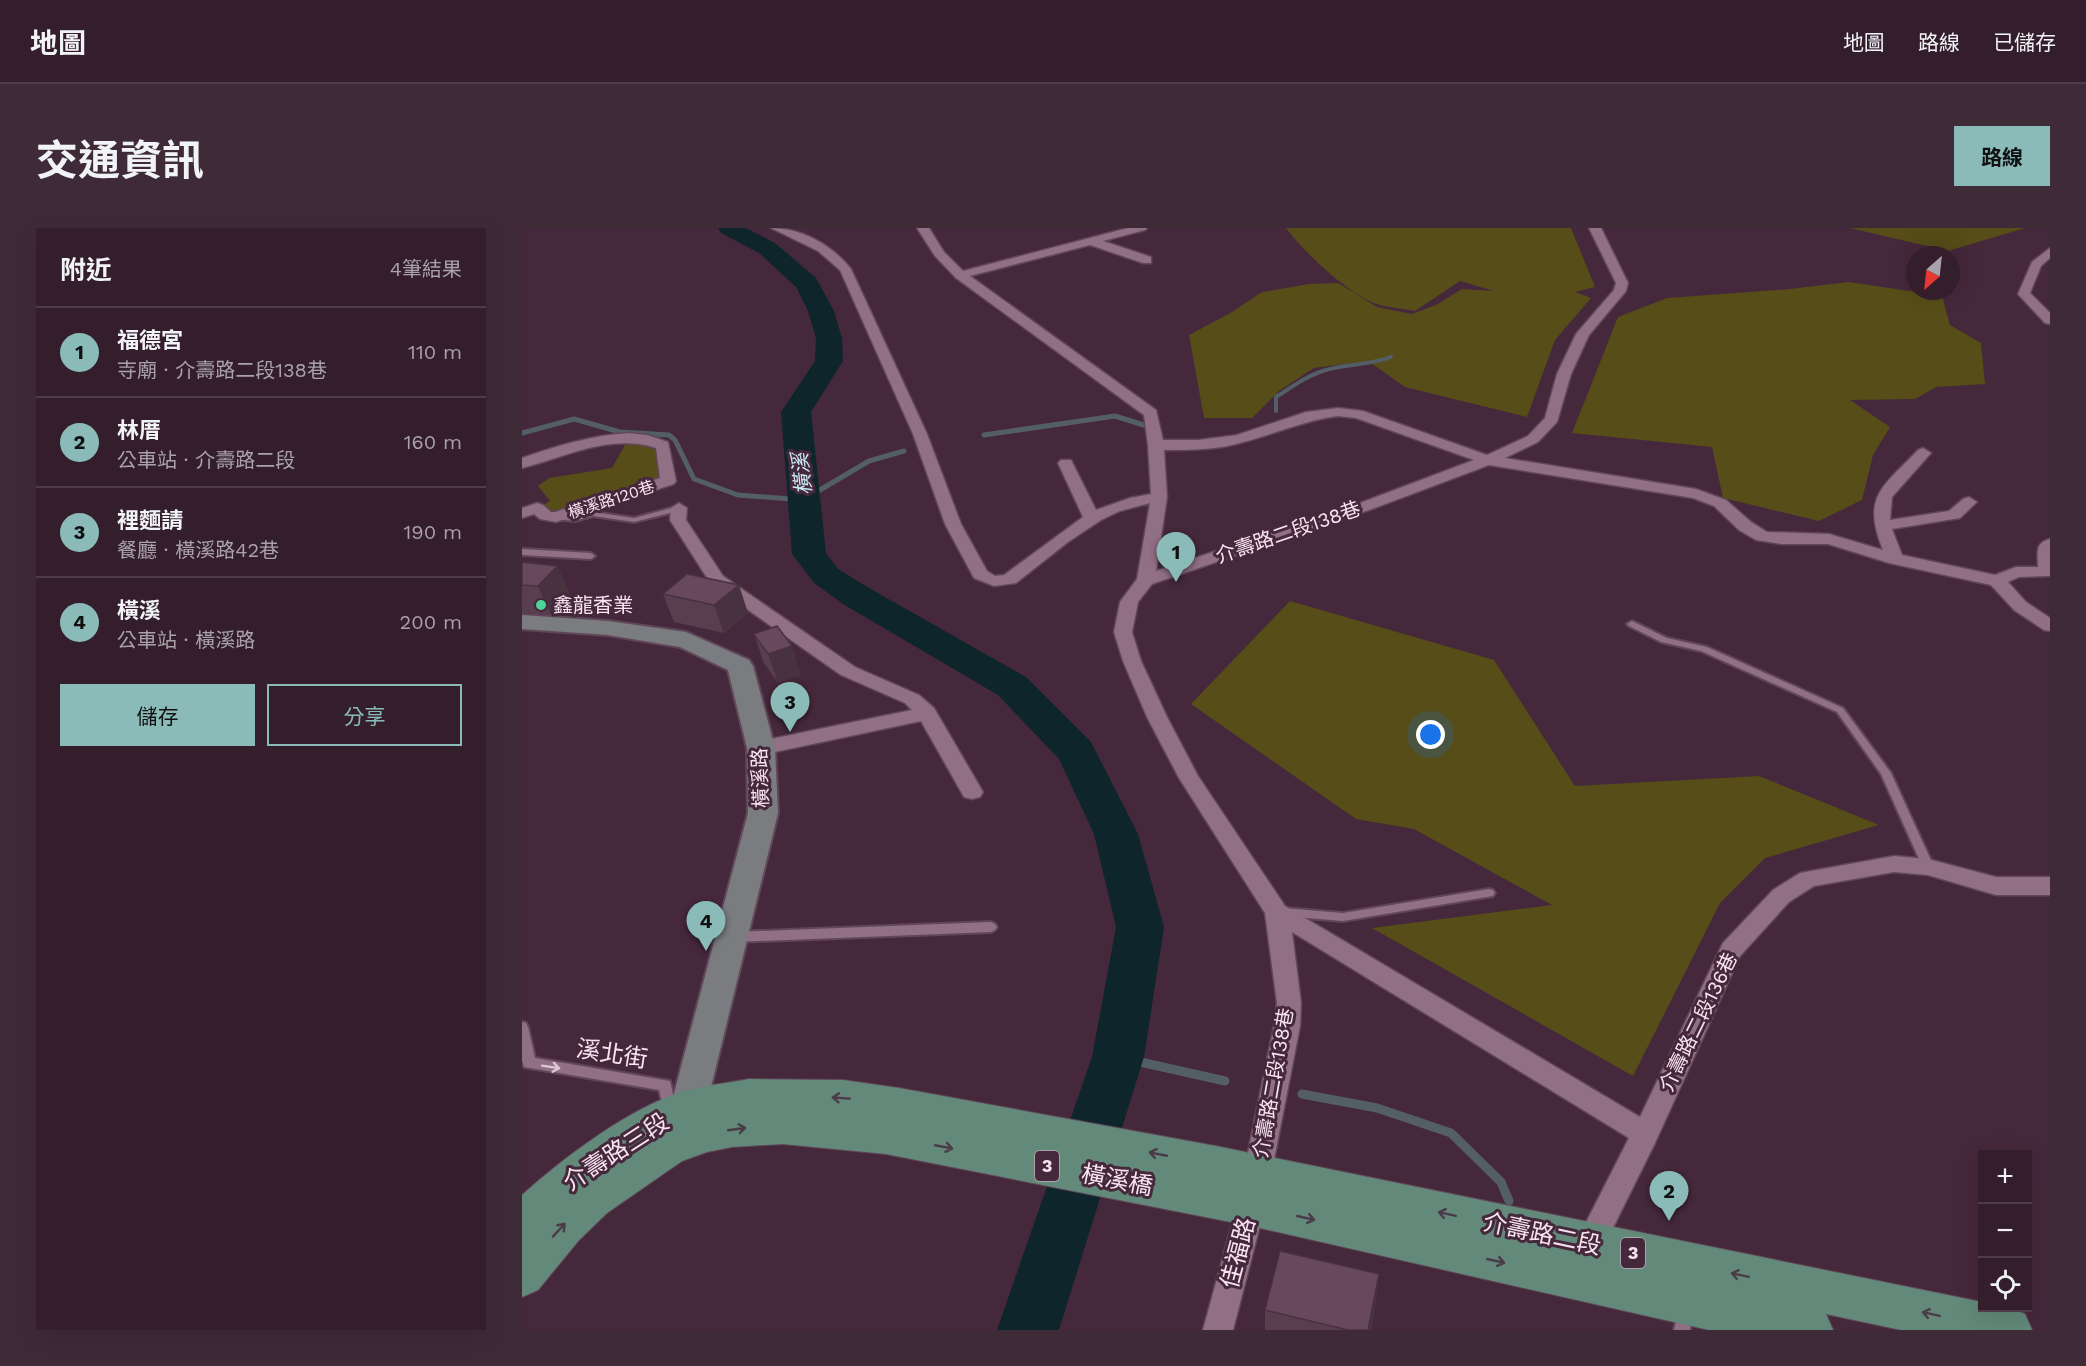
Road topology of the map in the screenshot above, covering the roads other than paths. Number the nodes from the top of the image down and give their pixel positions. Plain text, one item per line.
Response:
1 (777, 228) edge
2 (923, 228) edge
3 (1141, 228) edge
4 (1595, 228) edge
5 (1090, 241) junction
6 (2050, 252) edge
7 (1147, 260) dead end
8 (960, 275) junction
9 (2050, 320) edge
10 (1156, 445) junction
11 (1923, 453) dead end
12 (1488, 459) junction
13 (522, 463) edge
14 (1066, 463) dead end
15 (1159, 497) junction
16 (1969, 502) dead end
17 (679, 508) joint
18 (522, 513) edge
19 (556, 517) junction
20 (1091, 517) junction
21 (1882, 526) junction
22 (2050, 544) edge
23 (522, 552) edge
24 (591, 556) dead end
25 (1895, 560) junction
26 (1146, 580) junction
27 (1997, 581) junction
28 (522, 622) edge
29 (1632, 624) dead end
30 (2050, 626) edge
31 (927, 713) junction
32 (761, 748) junction
33 (972, 792) dead end
34 (1928, 867) junction
35 (2050, 886) edge
36 (1489, 893) dead end
37 (1277, 912) junction
38 (991, 927) dead end
39 (730, 937) junction
40 (522, 1027) edge
41 (892, 1121) joint
42 (679, 1122) junction
43 (1645, 1134) junction
44 (1233, 1186) junction
45 (522, 1223) edge
46 (1580, 1261) junction
47 (522, 1275) edge
48 (1684, 1316) edge
49 (1218, 1330) edge
50 (1810, 1330) edge
51 (2009, 1330) edge

1 - 20 street
2 - 8 street
3 - 5 street
4 - 12 street, 介壽路二段138巷
5 - 7 street
5 - 8 street
6 - 9 street
8 - 10 street
10 - 12 street
10 - 15 street
11 - 21 street
12 - 25 street
12 - 26 street, 介壽路二段138巷
13 - 19 street, 橫溪路120巷
14 - 20 street
15 - 20 street
15 - 26 street
16 - 21 street
17 - 19 lane
17 - 31 street
18 - 19 street, 橫溪路120巷
21 - 25 street
22 - 27 street
23 - 24 lane
25 - 27 street
26 - 37 street, 介壽路二段138巷
27 - 30 street
28 - 32 main road, 橫溪路
29 - 34 lane
31 - 32 street
31 - 33 street
32 - 39 main road, 橫溪路
34 - 35 street, 介壽路二段136巷
34 - 43 street, 介壽路二段136巷
36 - 37 lane
37 - 43 street
37 - 44 street, 介壽路二段138巷
38 - 39 lane
39 - 42 main road, 橫溪路
40 -> 42 lane, 溪北街
41 - 42 main road, 介壽路三段 / 3
41 - 44 main road, 橫溪橋 / 3
42 - 45 main road, 介壽路三段 / 3
47 -> 42 main road, 介壽路三段 / 3
43 - 46 street, 介壽路二段136巷
44 - 46 main road, 介壽路二段 / 3
44 - 49 street, 佳福路
46 - 48 main road, 介壽路二段 / 3
51 -> 46 main road, 介壽路二段 / 3
48 - 50 main road, 介壽路二段 / 3

